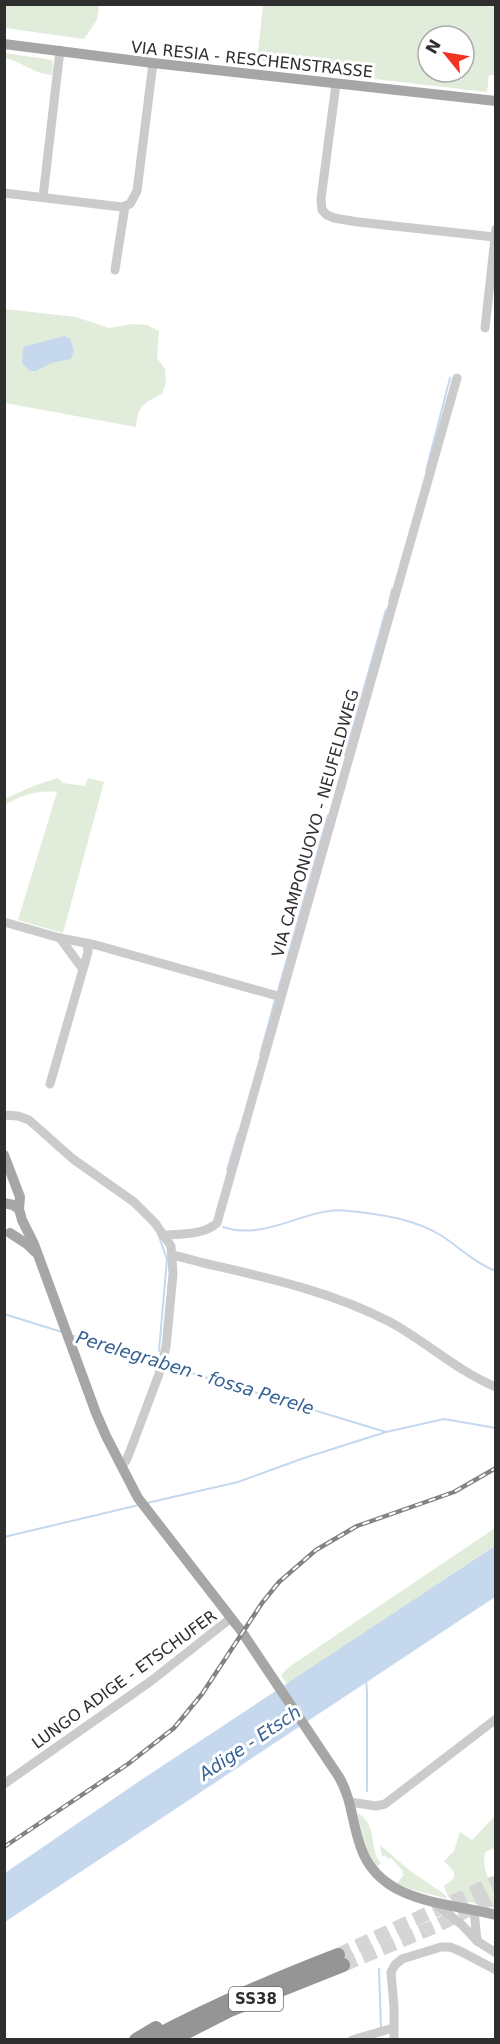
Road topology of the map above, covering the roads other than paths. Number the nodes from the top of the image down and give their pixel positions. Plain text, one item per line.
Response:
1 (4, 45) edge
2 (60, 50) junction
3 (153, 63) junction
4 (336, 84) junction
5 (495, 101) edge
6 (4, 193) edge
7 (43, 197) junction
8 (124, 206) junction
9 (495, 233) edge
10 (115, 270) dead end
11 (485, 328) dead end
12 (457, 378) dead end
13 (4, 922) edge
14 (60, 938) junction
15 (87, 943) junction
16 (82, 968) junction
17 (278, 996) junction
18 (50, 1084) dead end
19 (4, 1115) edge
20 (4, 1155) edge
21 (4, 1203) edge
22 (20, 1215) junction
23 (6, 1233) edge
24 (164, 1235) junction
25 (172, 1255) junction
26 (39, 1256) junction
27 (495, 1387) edge
28 (121, 1465) junction
29 (231, 1618) junction
30 (495, 1719) edge
31 (4, 1784) edge
32 (350, 1802) junction
33 (432, 1901) junction
34 (469, 1909) junction
35 (491, 1914) edge
36 (462, 1925) junction
37 (474, 1925) junction
38 (477, 1941) junction
39 (495, 1953) edge
40 (495, 1970) edge
41 (181, 2022) junction
42 (379, 2033) edge
43 (136, 2040) edge
44 (149, 2040) edge
45 (171, 2040) edge
46 (352, 2040) edge
47 (394, 2040) edge

1 - 2 main road, VIA RESIA - RESCHENSTRASSE
2 - 3 main road, VIA RESIA - RESCHENSTRASSE
2 - 7 street
3 - 4 main road, VIA RESIA - RESCHENSTRASSE
3 - 8 street
4 - 5 main road, VIA RESIA - RESCHENSTRASSE
4 - 9 street
6 - 7 street
7 - 8 street
8 - 10 street
9 - 11 street
12 - 17 street, VIA CAMPONUOVO - NEUFELDWEG
13 - 14 street
14 - 15 street
14 - 16 street
15 - 16 street
15 - 17 street
16 - 18 street
17 - 24 street, VIA CAMPONUOVO - NEUFELDWEG
19 - 24 street
20 - 22 main road
21 - 22 main road
22 - 23 main road
22 - 26 main road
23 - 26 main road
24 - 25 street
25 - 27 street
25 - 28 street
26 - 28 main road
28 - 29 main road
29 - 31 street, LUNGO ADIGE - ETSCHUFER
29 - 32 main road
30 - 32 street
32 - 33 main road
33 - 34 main road
33 - 36 street
34 - 35 main road
34 - 36 street
34 - 37 street
35 - 37 street
36 - 38 street
37 - 38 street
38 - 39 street
40 - 42 street
41 - 43 highway
41 - 44 highway, SS38
41 - 45 highway, SS38
42 - 46 street
42 - 47 street

